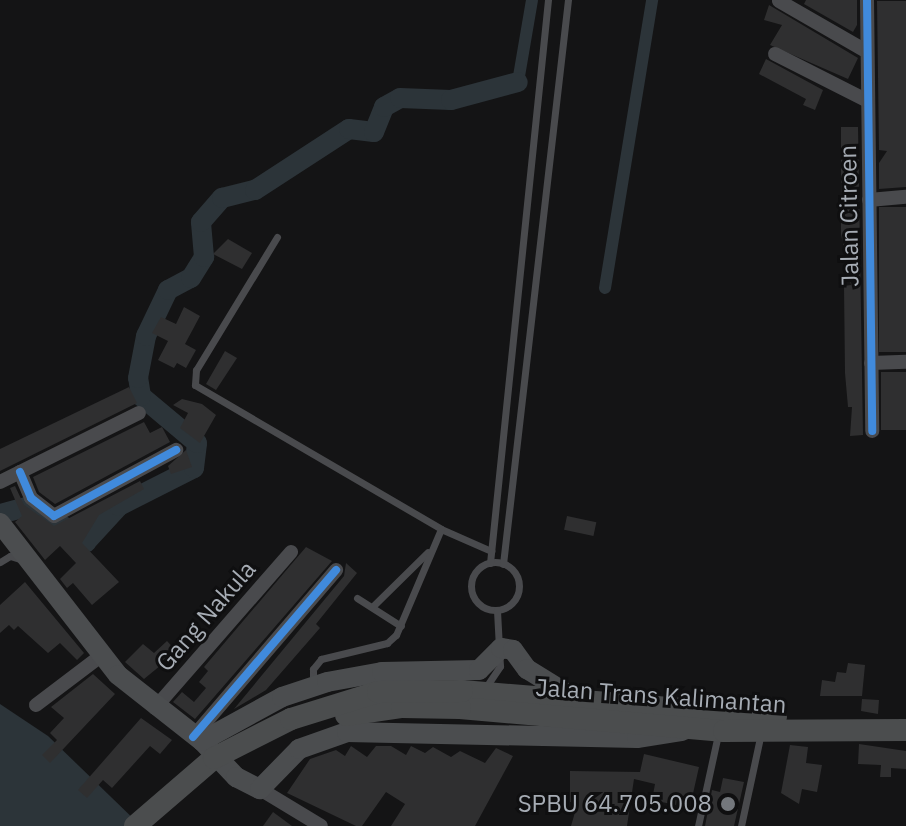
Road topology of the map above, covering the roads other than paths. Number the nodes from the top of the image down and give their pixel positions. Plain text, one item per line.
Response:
1 (548, 0) edge
2 (568, 0) edge
3 (867, 0) edge
4 (779, 1) edge
5 (866, 51) junction
6 (775, 54) dead end
7 (868, 101) junction
8 (906, 197) edge
9 (869, 200) junction
10 (277, 237) dead end
11 (906, 362) edge
12 (871, 363) junction
13 (139, 413) dead end
14 (872, 431) dead end
15 (176, 450) dead end
16 (20, 472) junction
17 (0, 482) edge
18 (3, 526) edge
19 (441, 529) junction
20 (430, 551) junction
21 (491, 551) junction
22 (291, 552) dead end
23 (0, 562) edge
24 (490, 563) junction
25 (34, 564) junction
26 (503, 564) junction
27 (336, 570) dead end
28 (357, 598) dead end
29 (372, 607) junction
30 (497, 610) junction
31 (401, 626) junction
32 (501, 648) junction
33 (102, 655) junction
34 (313, 687) junction
35 (467, 697) junction
36 (577, 701) junction
37 (36, 705) dead end
38 (155, 708) junction
39 (906, 720) edge
40 (686, 729) junction
41 (906, 730) edge
42 (718, 731) junction
43 (761, 731) junction
44 (198, 739) junction
45 (260, 789) junction
46 (135, 826) edge
47 (155, 826) edge
48 (321, 826) edge
49 (698, 826) edge
50 (741, 826) edge

1 - 21 lane
2 - 26 lane
3 - 5 street, Jalan Citroen
4 - 5 street
5 - 7 street, Jalan Citroen
6 - 7 street
7 - 9 street, Jalan Citroen
8 - 9 street
9 - 12 street, Jalan Citroen
10 - 19 lane
11 - 12 street
12 - 14 street, Jalan Citroen
13 - 16 street
15 - 16 street
16 - 17 street
18 - 25 main road
19 - 20 lane
19 - 21 lane
20 - 29 lane
20 - 31 lane
21 - 24 lane
22 - 38 street, Gang Nakula
23 - 25 lane
24 - 26 lane
24 - 30 lane
25 - 33 main road
26 - 30 lane
27 - 44 street
28 - 29 lane
29 - 31 lane
30 - 32 lane
31 - 34 lane
32 - 34 main road
32 - 35 lane
32 - 36 main road
33 - 37 street
33 - 38 main road
34 - 44 main road
35 - 36 highway, Jalan Trans Kalimantan
35 - 40 highway, Jalan Trans Kalimantan
35 - 46 highway, bridge
35 - 47 highway, bridge
36 - 39 highway, Jalan Trans Kalimantan
38 - 44 main road
40 - 42 highway, Jalan Trans Kalimantan
40 - 45 main road
41 - 43 highway, Jalan Trans Kalimantan
42 - 43 highway, Jalan Trans Kalimantan
42 - 49 lane
43 - 50 lane
44 - 45 main road
45 - 48 street

